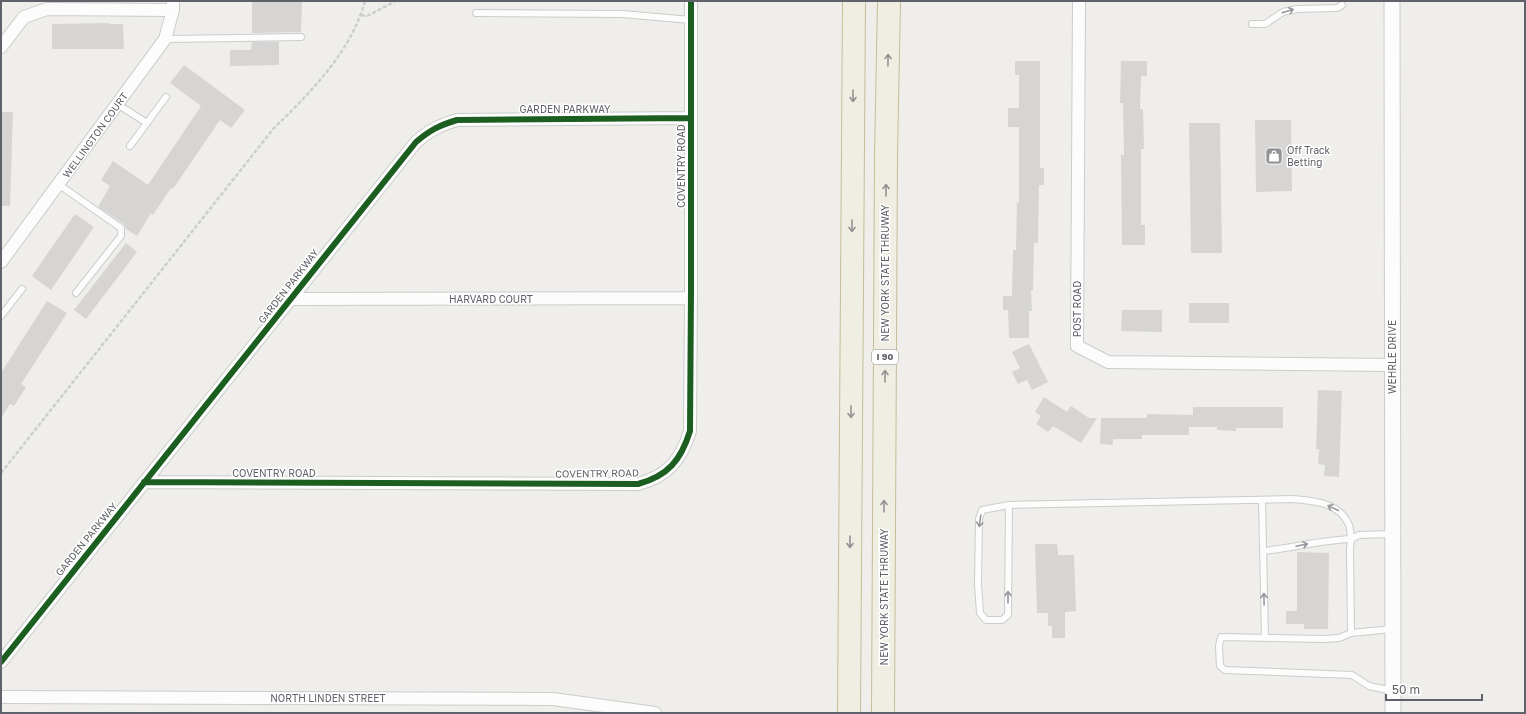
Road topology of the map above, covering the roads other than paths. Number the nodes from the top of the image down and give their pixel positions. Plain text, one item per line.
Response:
1 (691, 1) edge
2 (854, 1) edge
3 (890, 1) edge
4 (1079, 1) edge
5 (1392, 1) edge
6 (1342, 4) dead end
7 (173, 5) edge
8 (476, 13) dead end
9 (691, 20) junction
10 (1252, 24) dead end
11 (301, 37) dead end
12 (165, 39) junction
13 (1, 47) edge
14 (166, 97) dead end
15 (117, 104) junction
16 (691, 118) junction
17 (147, 124) junction
18 (130, 146) dead end
19 (58, 184) junction
20 (1, 262) edge
21 (22, 289) dead end
22 (76, 293) dead end
23 (691, 298) junction
24 (291, 299) junction
25 (1, 316) edge
26 (1392, 365) junction
27 (144, 482) junction
28 (1262, 500) junction
29 (1010, 505) junction
30 (1392, 534) junction
31 (1351, 539) junction
32 (1263, 551) junction
33 (1393, 629) junction
34 (1350, 633) junction
35 (1265, 638) junction
36 (1, 662) edge
37 (1393, 691) junction
38 (1, 697) edge
39 (655, 713) edge
40 (849, 713) edge
41 (883, 713) edge
42 (1393, 713) edge

1 - 9 street, COVENTRY ROAD
2 -> 40 highway
41 -> 3 highway, NEW YORK STATE THRUWAY / I 90
4 - 26 street, POST ROAD
5 - 26 street, WEHRLE DRIVE
10 -> 6 lane
7 - 12 street, WELLINGTON COURT
7 - 13 street
8 - 9 lane
9 - 16 street, COVENTRY ROAD
11 - 12 lane
12 - 15 street, WELLINGTON COURT
14 - 17 lane
15 - 17 lane
15 - 19 street, WELLINGTON COURT
16 - 23 street, COVENTRY ROAD
16 - 24 street, GARDEN PARKWAY
17 - 18 lane
19 - 20 street, WELLINGTON COURT
19 - 22 lane
21 - 25 lane
23 - 24 street, HARVARD COURT
23 - 27 street, COVENTRY ROAD
24 - 27 street, GARDEN PARKWAY
26 - 30 street, WEHRLE DRIVE
27 - 36 street, GARDEN PARKWAY
28 - 29 lane
31 -> 28 lane
28 - 32 lane
29 -> 29 lane
30 - 31 lane
30 - 33 street, WEHRLE DRIVE
32 -> 31 lane
31 - 34 lane
35 -> 32 lane
33 - 34 lane
33 - 37 street, WEHRLE DRIVE
34 - 35 lane
35 - 37 lane
37 - 42 street, WEHRLE DRIVE
38 - 39 street, NORTH LINDEN STREET

